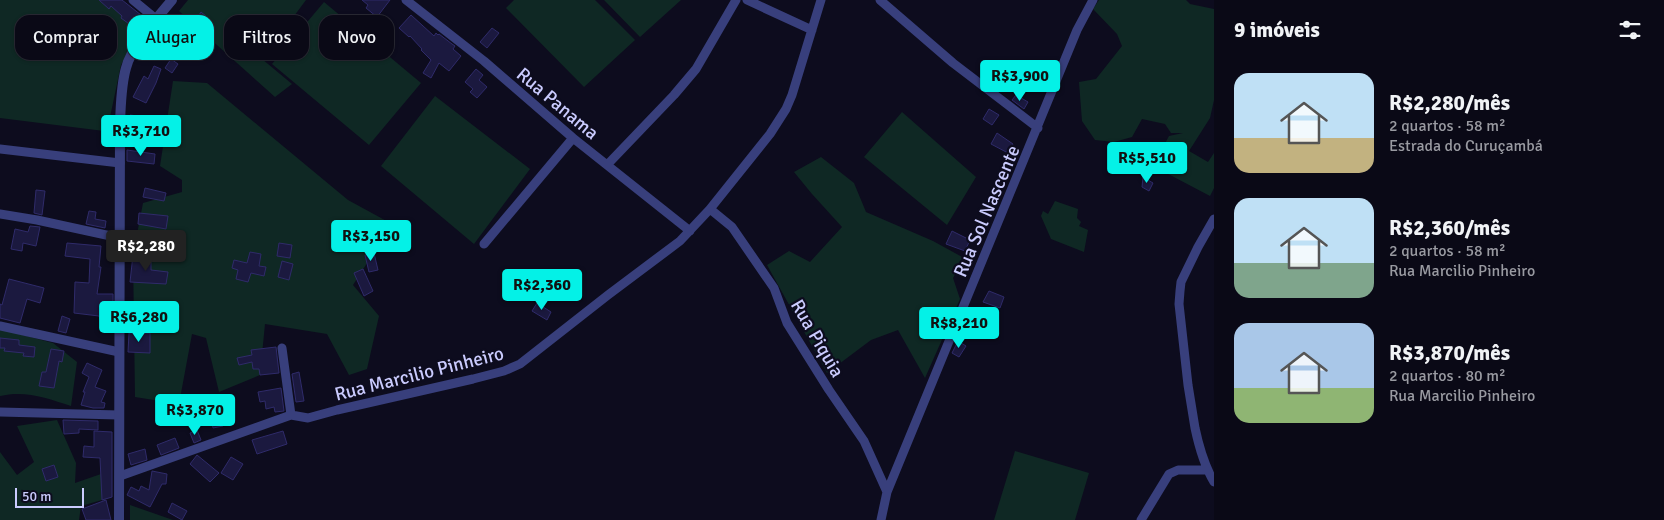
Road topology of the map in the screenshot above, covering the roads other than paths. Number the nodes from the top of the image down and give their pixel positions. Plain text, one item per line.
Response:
1 (133, 0) edge
2 (172, 0) edge
3 (406, 0) edge
4 (736, 0) edge
5 (747, 0) edge
6 (821, 0) edge
7 (880, 0) edge
8 (1093, 0) edge
9 (151, 15) edge
10 (159, 15) edge
11 (812, 30) junction
12 (129, 60) edge
13 (1038, 128) junction
14 (573, 138) junction
15 (0, 149) edge
16 (120, 163) junction
17 (608, 166) junction
18 (710, 209) junction
19 (0, 214) edge
20 (1214, 220) edge
21 (690, 231) junction
22 (120, 238) junction
23 (484, 244) dead end
24 (0, 326) edge
25 (282, 348) dead end
26 (119, 352) junction
27 (0, 412) edge
28 (119, 415) junction
29 (291, 415) junction
30 (1207, 470) junction
31 (120, 476) junction
32 (1214, 482) edge
33 (887, 492) junction
34 (119, 520) edge
35 (881, 520) edge
36 (1141, 520) edge

1 - 9 street
2 - 10 street
3 - 14 street, Rua Panama
4 - 17 street
5 - 11 street
6 - 11 street, Rua Marcilio Pinheiro
7 - 13 street
8 - 13 street, Rua Sol Nascente
11 - 18 street, Rua Marcilio Pinheiro
12 - 16 street
13 - 33 street, Rua Sol Nascente
14 - 17 street, Rua Panama
14 - 23 street
15 - 16 street
16 - 22 street
17 - 21 street, Rua Panama
18 - 21 street, Rua Marcilio Pinheiro
18 - 33 street, Rua Piquia
19 - 22 street
20 - 30 street
21 - 29 street, Rua Marcilio Pinheiro
22 - 26 street
24 - 26 street
25 - 29 street
26 - 28 street
27 - 28 street
28 - 31 street
29 - 31 street, Rua Marcilio Pinheiro
30 - 32 street
30 - 36 street
31 - 34 street
33 - 35 street, Rua Sol Nascente

